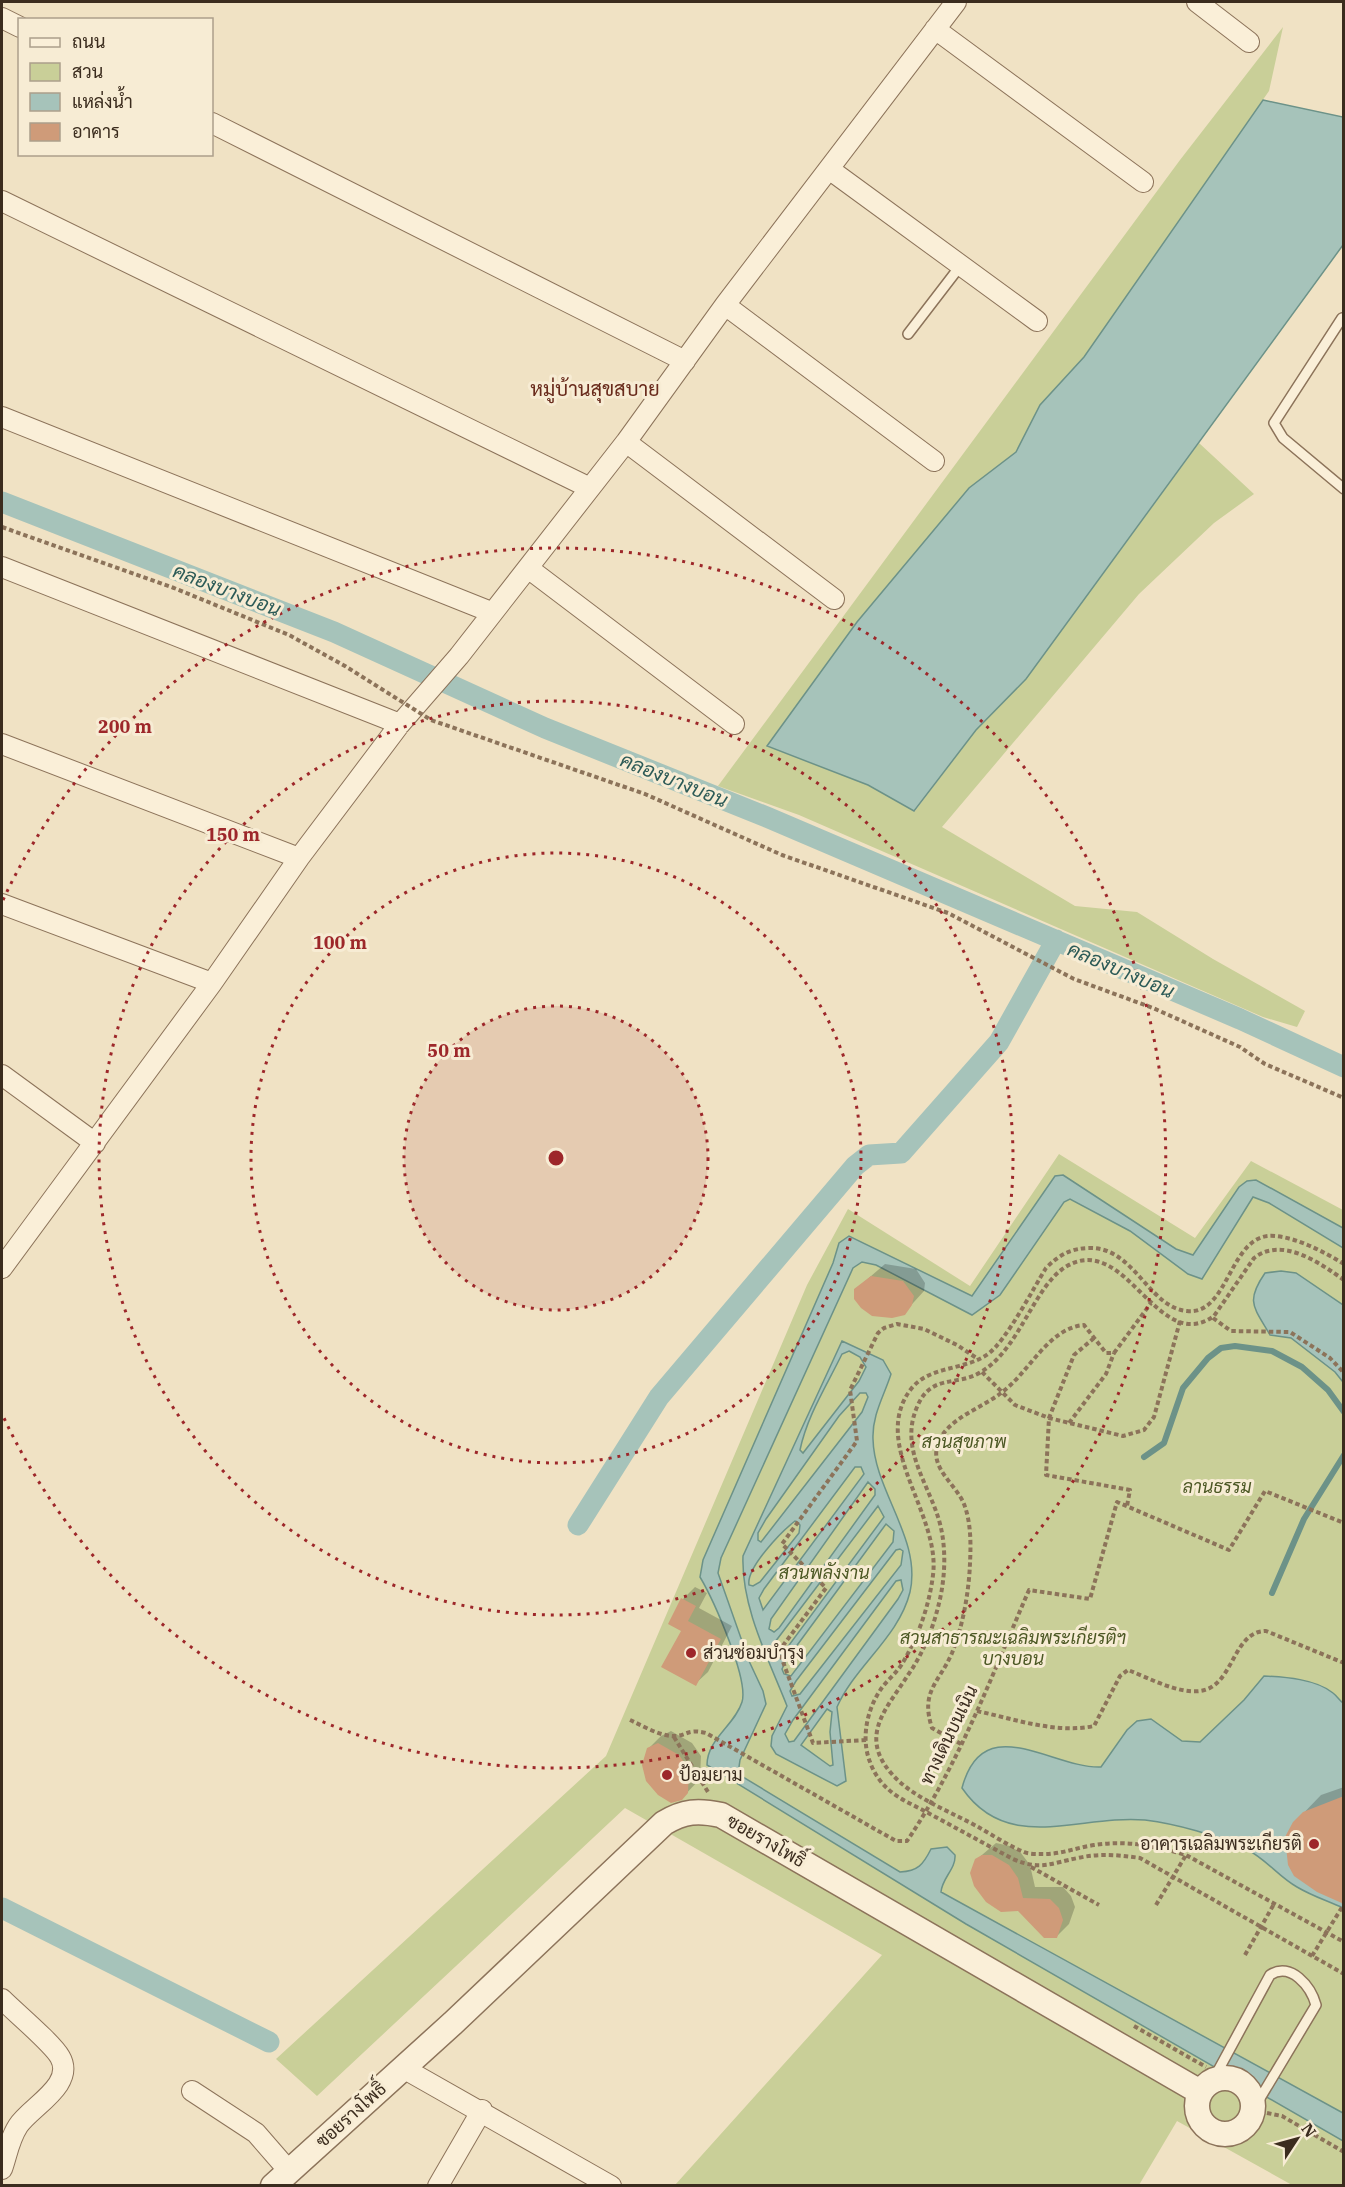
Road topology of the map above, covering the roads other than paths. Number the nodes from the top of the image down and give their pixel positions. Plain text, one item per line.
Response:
1 (956, 2) edge
2 (1197, 2) edge
3 (2, 18) edge
4 (18, 26) edge
5 (935, 29) junction
6 (1249, 42) dead end
7 (213, 124) edge
8 (829, 169) junction
9 (1143, 182) dead end
10 (2, 201) edge
11 (961, 265) junction
12 (725, 305) junction
13 (1343, 317) edge
14 (1037, 321) dead end
15 (908, 334) dead end
16 (685, 361) junction
17 (2, 417) edge
18 (626, 442) junction
19 (934, 461) dead end
20 (590, 488) junction
21 (1344, 489) edge
22 (2, 567) edge
23 (528, 568) junction
24 (834, 599) dead end
25 (491, 612) junction
26 (409, 714) junction
27 (734, 724) dead end
28 (2, 744) edge
29 (299, 858) junction
30 (2, 904) edge
31 (212, 983) junction
32 (2, 1075) edge
33 (94, 1143) junction
34 (3, 1262) edge
35 (2, 1999) edge
36 (403, 2068) junction
37 (1210, 2081) junction
38 (192, 2091) dead end
39 (1257, 2103) junction
40 (482, 2110) junction
41 (2, 2169) edge
42 (281, 2178) edge
43 (438, 2186) edge
44 (611, 2186) edge

1 - 5 street
2 - 6 street
3 - 4 street
5 - 8 street
5 - 9 street
7 - 16 street
8 - 11 street
8 - 12 street
10 - 20 street
11 - 14 street
11 - 15 lane
12 - 16 street
12 - 19 street
13 - 21 lane
16 - 18 street
17 - 25 street
18 - 20 street
18 - 24 street
20 - 23 street
22 - 26 street
23 - 25 street
23 - 27 street
25 - 26 street
26 - 29 street
28 - 29 street
29 - 31 street
30 - 31 street
31 - 33 street
32 - 33 street
33 - 34 street
35 - 41 street
36 - 37 street, ซอยรางโพธิ์
36 - 40 street
36 - 42 street, ซอยรางโพธิ์
37 - 39 street
37 - 39 street
37 - 39 lane
38 - 42 street
40 - 43 street
40 - 44 street

